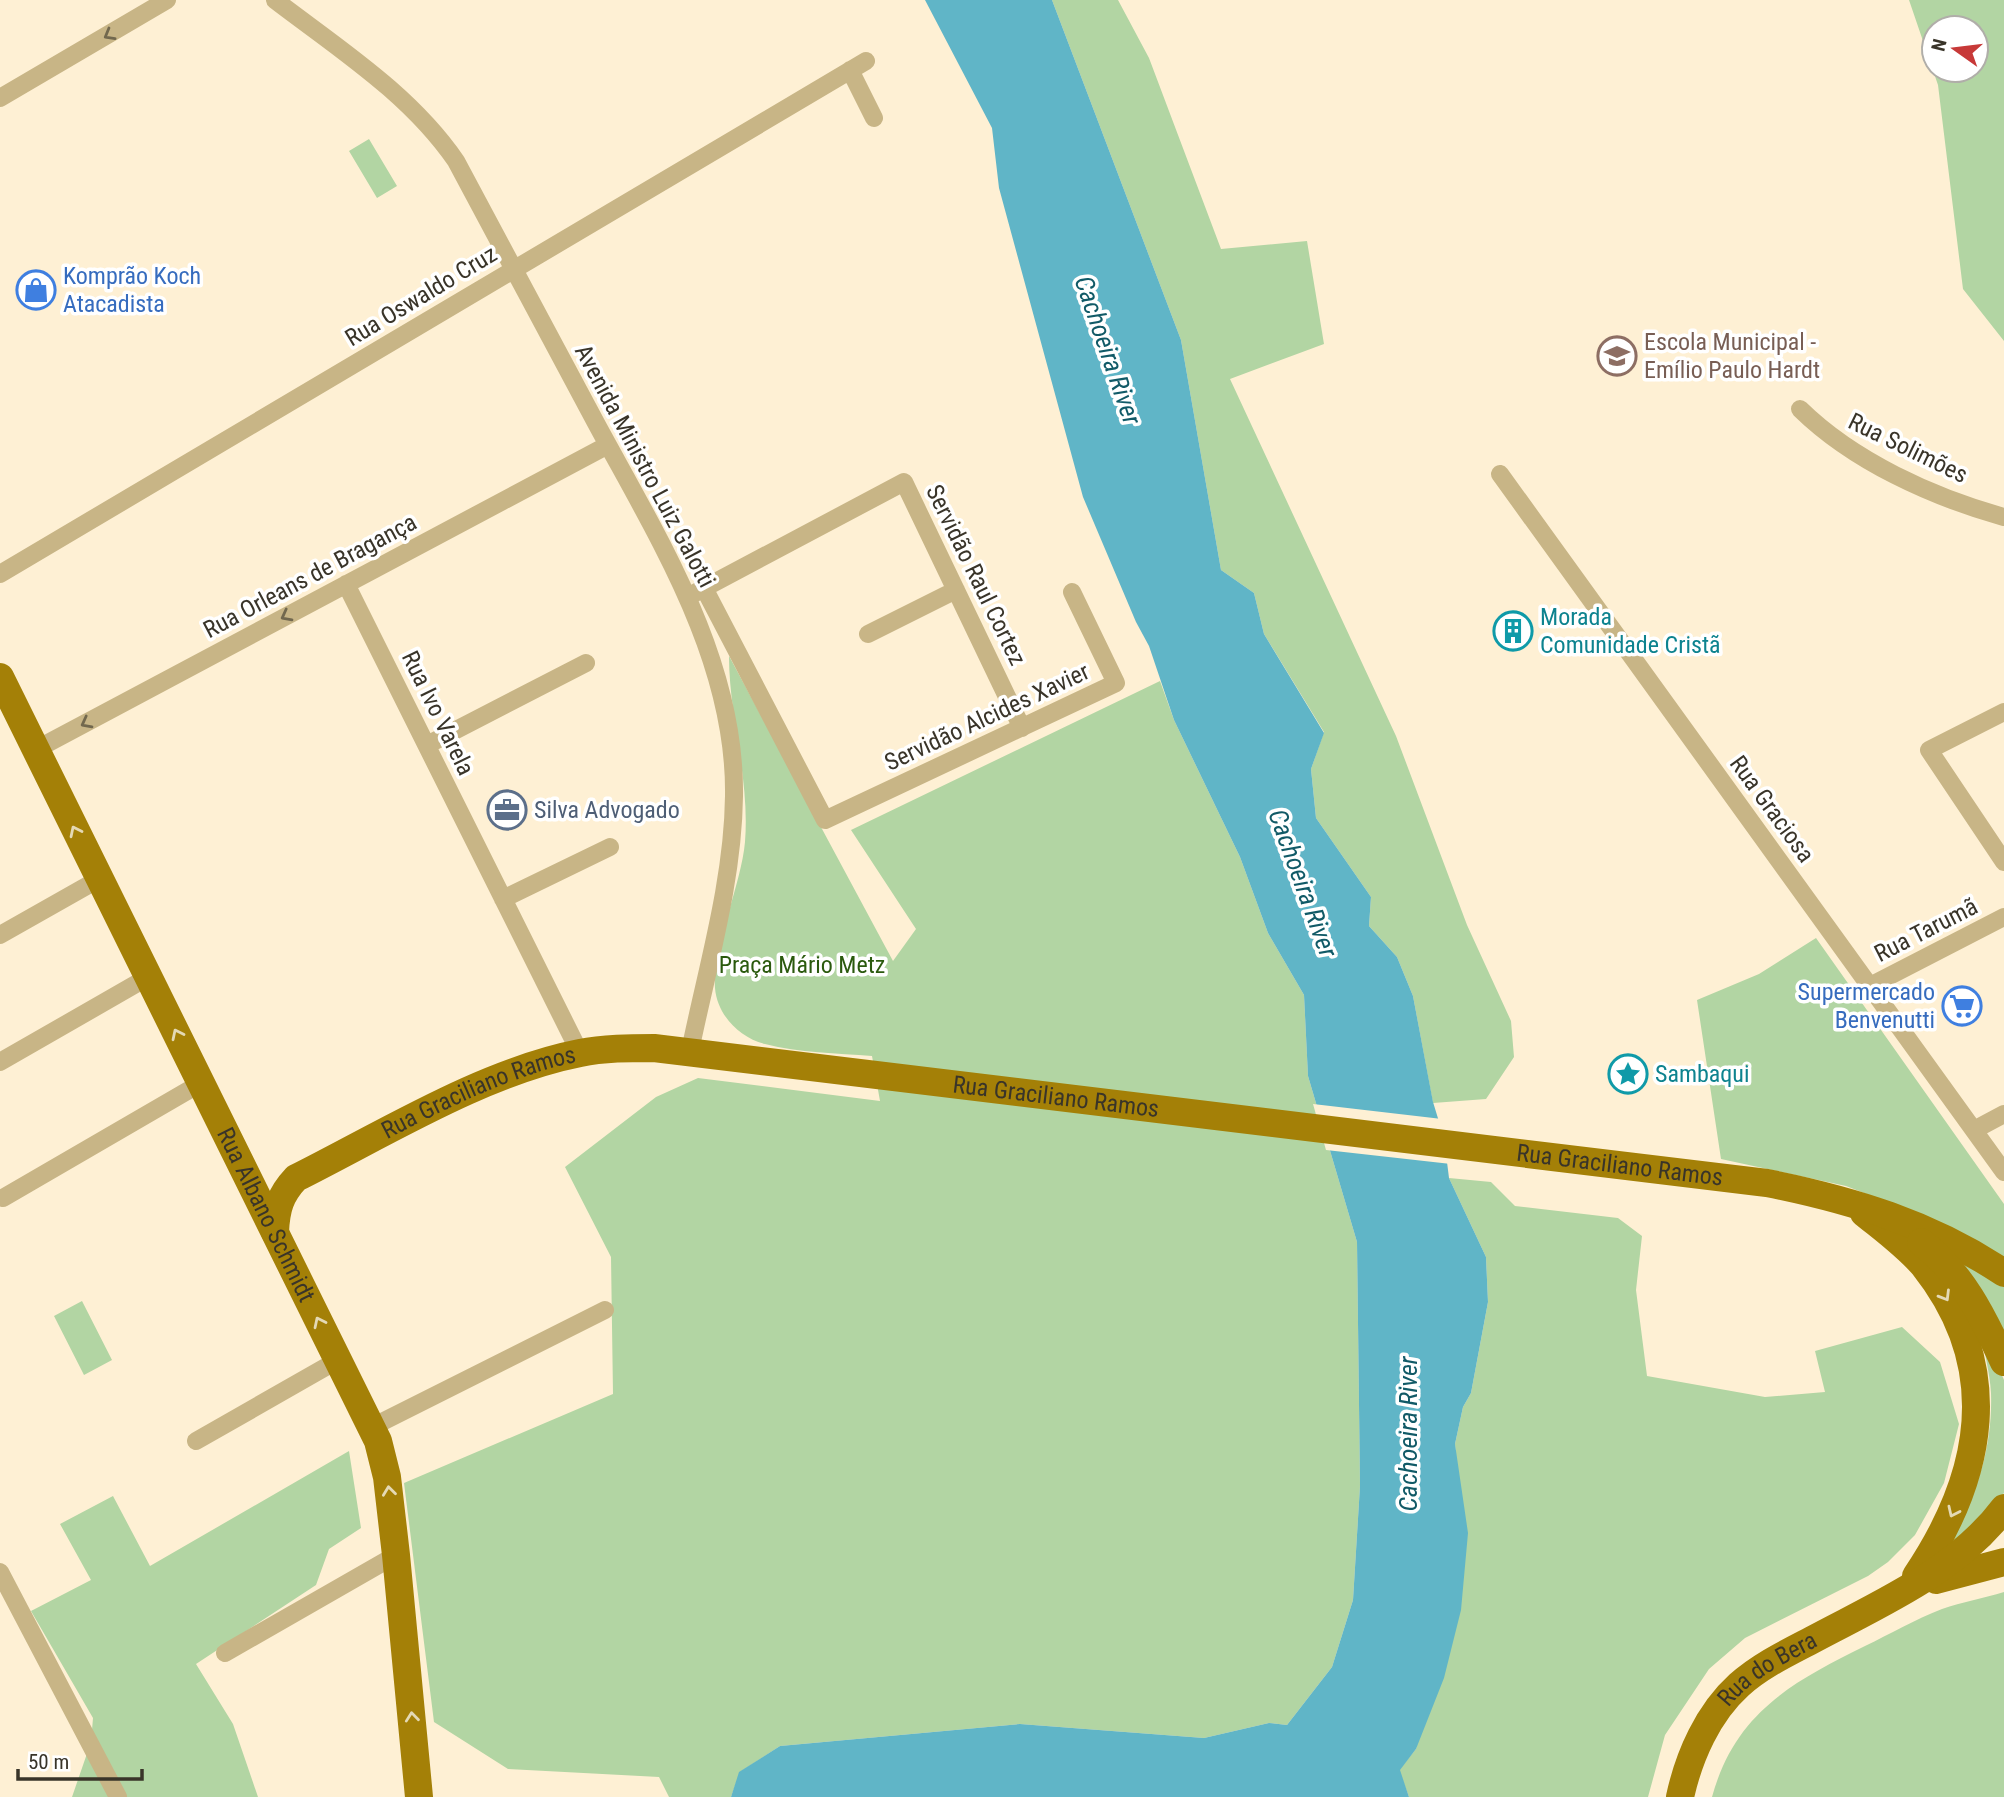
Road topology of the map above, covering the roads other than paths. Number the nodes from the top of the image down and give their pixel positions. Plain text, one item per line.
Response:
1 (167, 0) edge
2 (275, 0) edge
3 (866, 61) dead end
4 (850, 70) junction
5 (0, 99) edge
6 (874, 118) dead end
7 (514, 269) junction
8 (1800, 409) dead end
9 (608, 445) junction
10 (1500, 474) dead end
11 (2004, 517) edge
12 (0, 573) edge
13 (346, 584) junction
14 (704, 588) junction
15 (956, 590) junction
16 (1072, 592) dead end
17 (687, 597) junction
18 (868, 634) dead end
19 (586, 663) dead end
20 (0, 677) edge
21 (2004, 712) edge
22 (1022, 728) junction
23 (426, 745) junction
24 (36, 750) junction
25 (610, 846) dead end
26 (2004, 862) edge
27 (99, 879) junction
28 (503, 899) junction
29 (2004, 917) edge
30 (0, 935) edge
31 (148, 977) junction
32 (1870, 986) junction
33 (690, 1051) junction
34 (580, 1053) junction
35 (0, 1062) edge
36 (201, 1083) junction
37 (2004, 1114) edge
38 (1973, 1130) junction
39 (240, 1161) junction
40 (2004, 1172) edge
41 (296, 1178) junction
42 (3, 1198) dead end
43 (1838, 1200) junction
44 (1864, 1213) junction
45 (275, 1233) junction
46 (2004, 1273) edge
47 (606, 1310) dead end
48 (338, 1360) junction
49 (2004, 1362) edge
50 (372, 1427) junction
51 (196, 1441) dead end
52 (2004, 1508) edge
53 (396, 1555) junction
54 (2004, 1562) edge
55 (0, 1572) edge
56 (1906, 1590) junction
57 (225, 1653) dead end
58 (419, 1791) edge
59 (118, 1797) edge
60 (1680, 1797) edge

1 -> 5 street
2 - 7 street, Avenida Ministro Luiz Galotti
3 - 4 street, Rua Oswaldo Cruz
4 - 6 street
4 - 7 street, Rua Oswaldo Cruz
7 - 9 street, Avenida Ministro Luiz Galotti
7 - 12 street, Rua Oswaldo Cruz
8 - 11 street, Rua Solimões
9 - 13 street, Rua Orleans de Bragança
9 - 17 street, Avenida Ministro Luiz Galotti
10 - 32 street, Rua Graciosa
13 - 23 street, Rua Ivo Varela
13 -> 24 street, Rua Orleans de Bragança
14 - 15 street, Servidão Raul Cortez
14 - 17 street
14 - 22 street, Servidão Alcides Xavier
15 - 18 street
15 - 22 street, Servidão Raul Cortez
16 - 22 street, Servidão Alcides Xavier
17 - 33 street, Avenida Ministro Luiz Galotti
19 - 23 street
20 - 24 main road, Rua Albano Schmidt
21 - 26 street
23 - 28 street, Rua Ivo Varela
27 -> 24 main road, Rua Albano Schmidt
25 - 28 street
27 - 30 street
27 - 31 main road, Rua Albano Schmidt
28 - 34 street, Rua Ivo Varela
29 - 32 street, Rua Tarumã
31 - 35 street
36 -> 31 main road, Rua Albano Schmidt
32 - 38 street, Rua Graciosa
33 - 34 main road, Rua Graciliano Ramos
33 - 43 main road, Rua Graciliano Ramos
34 - 41 main road, Rua Graciliano Ramos
36 - 39 main road, Rua Albano Schmidt
36 - 42 street
37 - 38 street
38 - 40 street, Rua Graciosa
39 - 41 main road
39 - 45 main road, Rua Albano Schmidt
41 - 45 main road, Rua Graciliano Ramos
43 - 44 main road, Rua Graciliano Ramos
43 - 46 main road, Rua Graciliano Ramos
44 - 49 main road, Rua Graciliano Ramos
44 -> 56 main road
48 -> 45 main road, Rua Albano Schmidt
47 - 50 street
48 - 50 main road, Rua Albano Schmidt
48 - 51 street
53 -> 50 main road, Rua Albano Schmidt
52 - 56 main road, Rua do Bera
53 - 57 street
58 -> 53 main road, Rua Albano Schmidt
54 - 56 main road, Rua do Bera
55 - 59 street
56 - 60 main road, Rua do Bera

